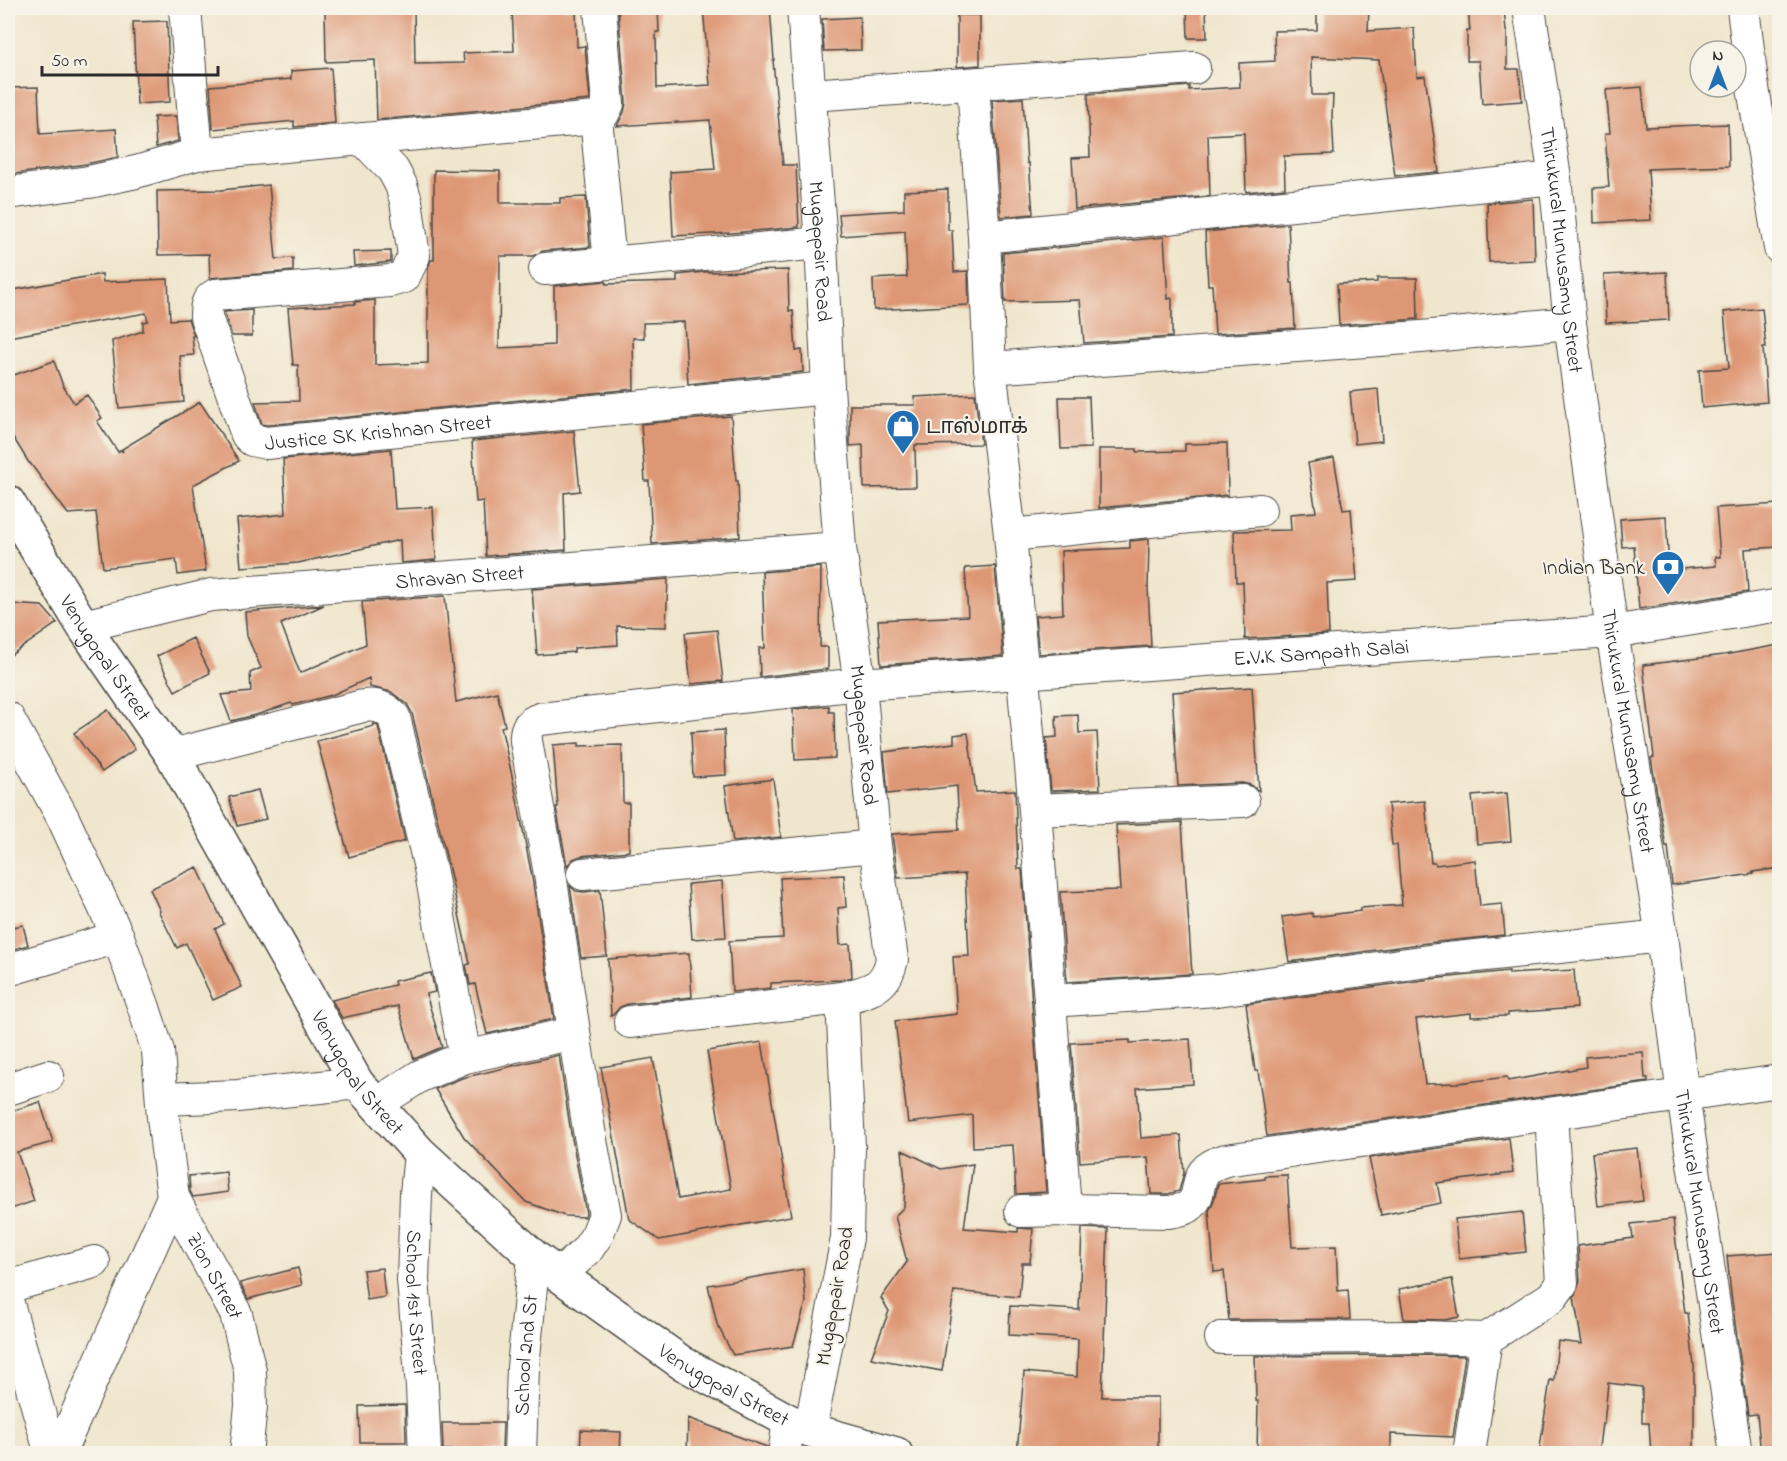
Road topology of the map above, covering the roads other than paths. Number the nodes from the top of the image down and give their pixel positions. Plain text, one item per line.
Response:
1 (185, 8) edge
2 (600, 8) edge
3 (803, 8) edge
4 (1529, 8) edge
5 (1743, 8) edge
6 (1194, 68) dead end
7 (1766, 81) edge
8 (973, 84) junction
9 (810, 95) junction
10 (596, 118) junction
11 (363, 138) junction
12 (197, 154) junction
13 (1555, 178) junction
14 (8, 193) edge
15 (984, 237) junction
16 (821, 243) junction
17 (1779, 248) edge
18 (610, 263) junction
19 (545, 269) dead end
20 (1570, 323) junction
21 (990, 368) junction
22 (828, 388) junction
23 (8, 502) edge
24 (1260, 510) dead end
25 (1010, 535) junction
26 (840, 548) junction
27 (1779, 605) edge
28 (83, 626) junction
29 (1612, 632) junction
30 (1021, 674) junction
31 (860, 684) junction
32 (8, 718) edge
33 (172, 755) junction
34 (1243, 801) dead end
35 (1035, 810) junction
36 (875, 846) junction
37 (583, 874) dead end
38 (1662, 936) junction
39 (118, 938) junction
40 (8, 970) edge
41 (842, 998) junction
42 (1050, 1001) junction
43 (630, 1022) dead end
44 (574, 1033) junction
45 (465, 1057) junction
46 (48, 1076) dead end
47 (1779, 1081) edge
48 (8, 1089) edge
49 (367, 1093) junction
50 (1683, 1095) junction
51 (163, 1099) junction
52 (1551, 1114) junction
53 (420, 1153) junction
54 (173, 1197) junction
55 (1065, 1210) junction
56 (1021, 1211) dead end
57 (534, 1257) junction
58 (94, 1262) dead end
59 (560, 1275) junction
60 (8, 1287) edge
61 (8, 1304) edge
62 (1221, 1338) dead end
63 (1486, 1339) junction
64 (800, 1426) junction
65 (51, 1454) edge
66 (59, 1454) edge
67 (246, 1454) edge
68 (425, 1454) edge
69 (520, 1454) edge
70 (784, 1454) edge
71 (896, 1454) edge
72 (1469, 1454) edge
73 (1736, 1454) edge

1 - 12 street
2 - 10 street
3 - 9 street, Mugappair Road
4 - 13 street, Thirukural Munusamy Street
5 - 7 street
6 - 8 street
7 - 17 street
8 - 9 street
8 - 15 street
9 - 16 street, Mugappair Road
10 - 11 street
10 - 18 street
11 - 12 street
11 - 22 street, Justice SK Krishnan Street
12 - 14 street
13 - 15 street
13 - 20 street, Thirukural Munusamy Street
15 - 21 street
16 - 18 street
16 - 22 street, Mugappair Road
18 - 19 street
20 - 21 street
20 - 29 street, Thirukural Munusamy Street
21 - 25 street
22 - 26 street, Mugappair Road
23 - 28 main road, Venugopal Street
24 - 25 street
25 - 30 street
26 - 28 street, Shravan Street
26 - 31 street, Mugappair Road
27 - 29 street, E.V.K Sampath Salai
28 - 33 main road, Venugopal Street
29 - 30 street, E.V.K Sampath Salai
29 - 38 street, Thirukural Munusamy Street
30 - 31 street, E.V.K Sampath Salai
30 - 35 street
31 - 36 street, Mugappair Road
31 - 44 street, E.V.K Sampath Salai
32 - 39 street, Zion Street
33 - 45 street
33 - 49 main road, Venugopal Street
34 - 35 street
35 - 42 street
36 - 37 street
36 - 41 street, Mugappair Road
38 - 42 street
38 - 50 street, Thirukural Munusamy Street
39 - 40 street
39 - 51 street, Zion Street
41 - 43 street
41 - 64 street, Mugappair Road
42 - 55 street
44 - 45 street
44 - 59 street
45 - 49 street
46 - 48 street
47 - 50 street
49 - 51 street
49 - 53 main road, Venugopal Street
50 - 52 street
50 - 73 street, Thirukural Munusamy Street
51 - 54 street, Zion Street
52 - 55 street
52 - 63 street
53 - 57 main road, Venugopal Street
53 - 68 street, School 1st Street
54 - 66 street
54 - 67 street, Zion Street
55 - 56 street
57 - 59 main road, Venugopal Street
57 - 69 street, School 2nd St
58 - 60 street
59 - 64 main road, Venugopal Street
61 - 65 street
62 - 63 street
63 - 72 street
64 - 70 street, Mugappair Road
64 - 71 main road, Venugopal Street

